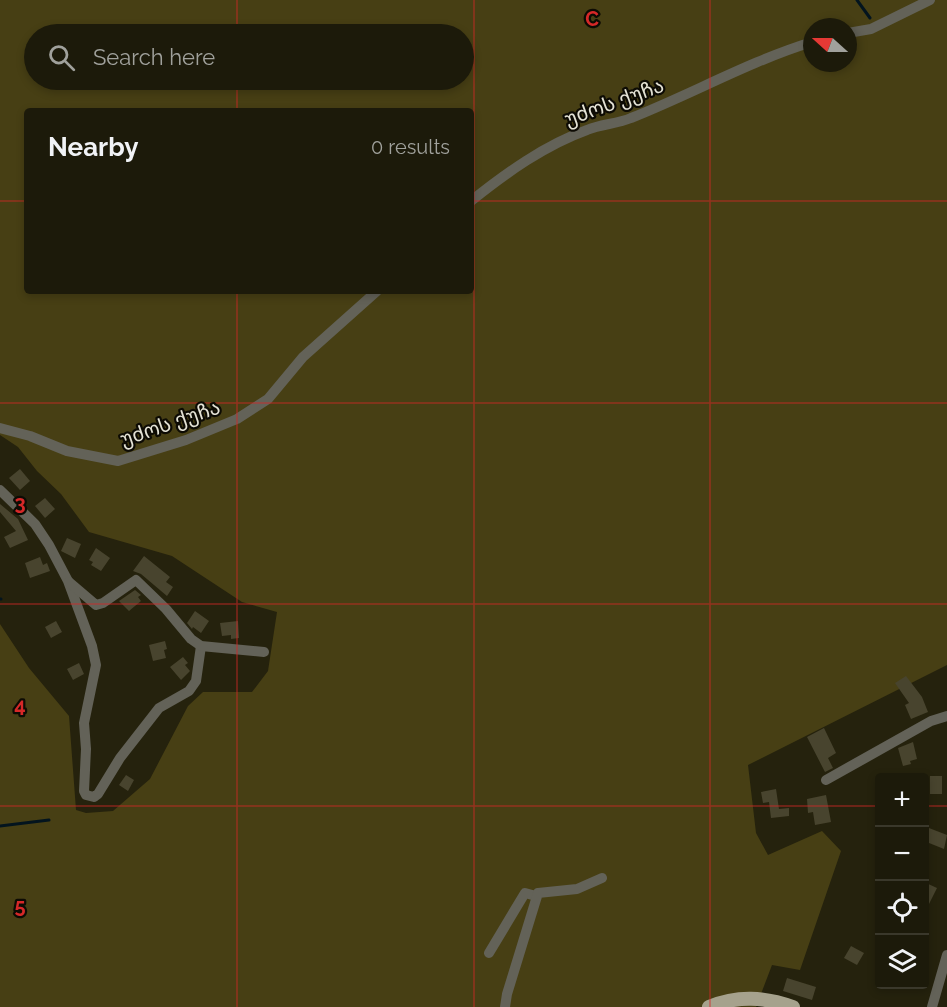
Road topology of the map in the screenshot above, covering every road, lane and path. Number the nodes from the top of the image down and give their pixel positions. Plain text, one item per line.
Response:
1 (930, 0) edge
2 (857, 31) edge
3 (803, 44) edge
4 (474, 199) edge
5 (374, 294) edge
6 (0, 428) edge
7 (0, 490) edge
8 (68, 580) junction
9 (201, 646) junction
10 (264, 652) dead end
11 (947, 716) edge
12 (826, 780) dead end
13 (602, 878) dead end
14 (536, 896) junction
15 (489, 953) dead end
16 (947, 955) edge
17 (505, 1007) edge
18 (709, 1007) edge
19 (792, 1007) edge
20 (932, 1007) edge

1 - 2 street
3 - 4 street, უძოს ქუჩა
5 - 6 street, უძოს ქუჩა
7 - 8 street
8 - 9 street
8 - 9 street
9 - 10 street
11 - 12 street
13 - 14 street
14 - 15 street
14 - 17 street
16 - 20 street
18 - 19 main road

